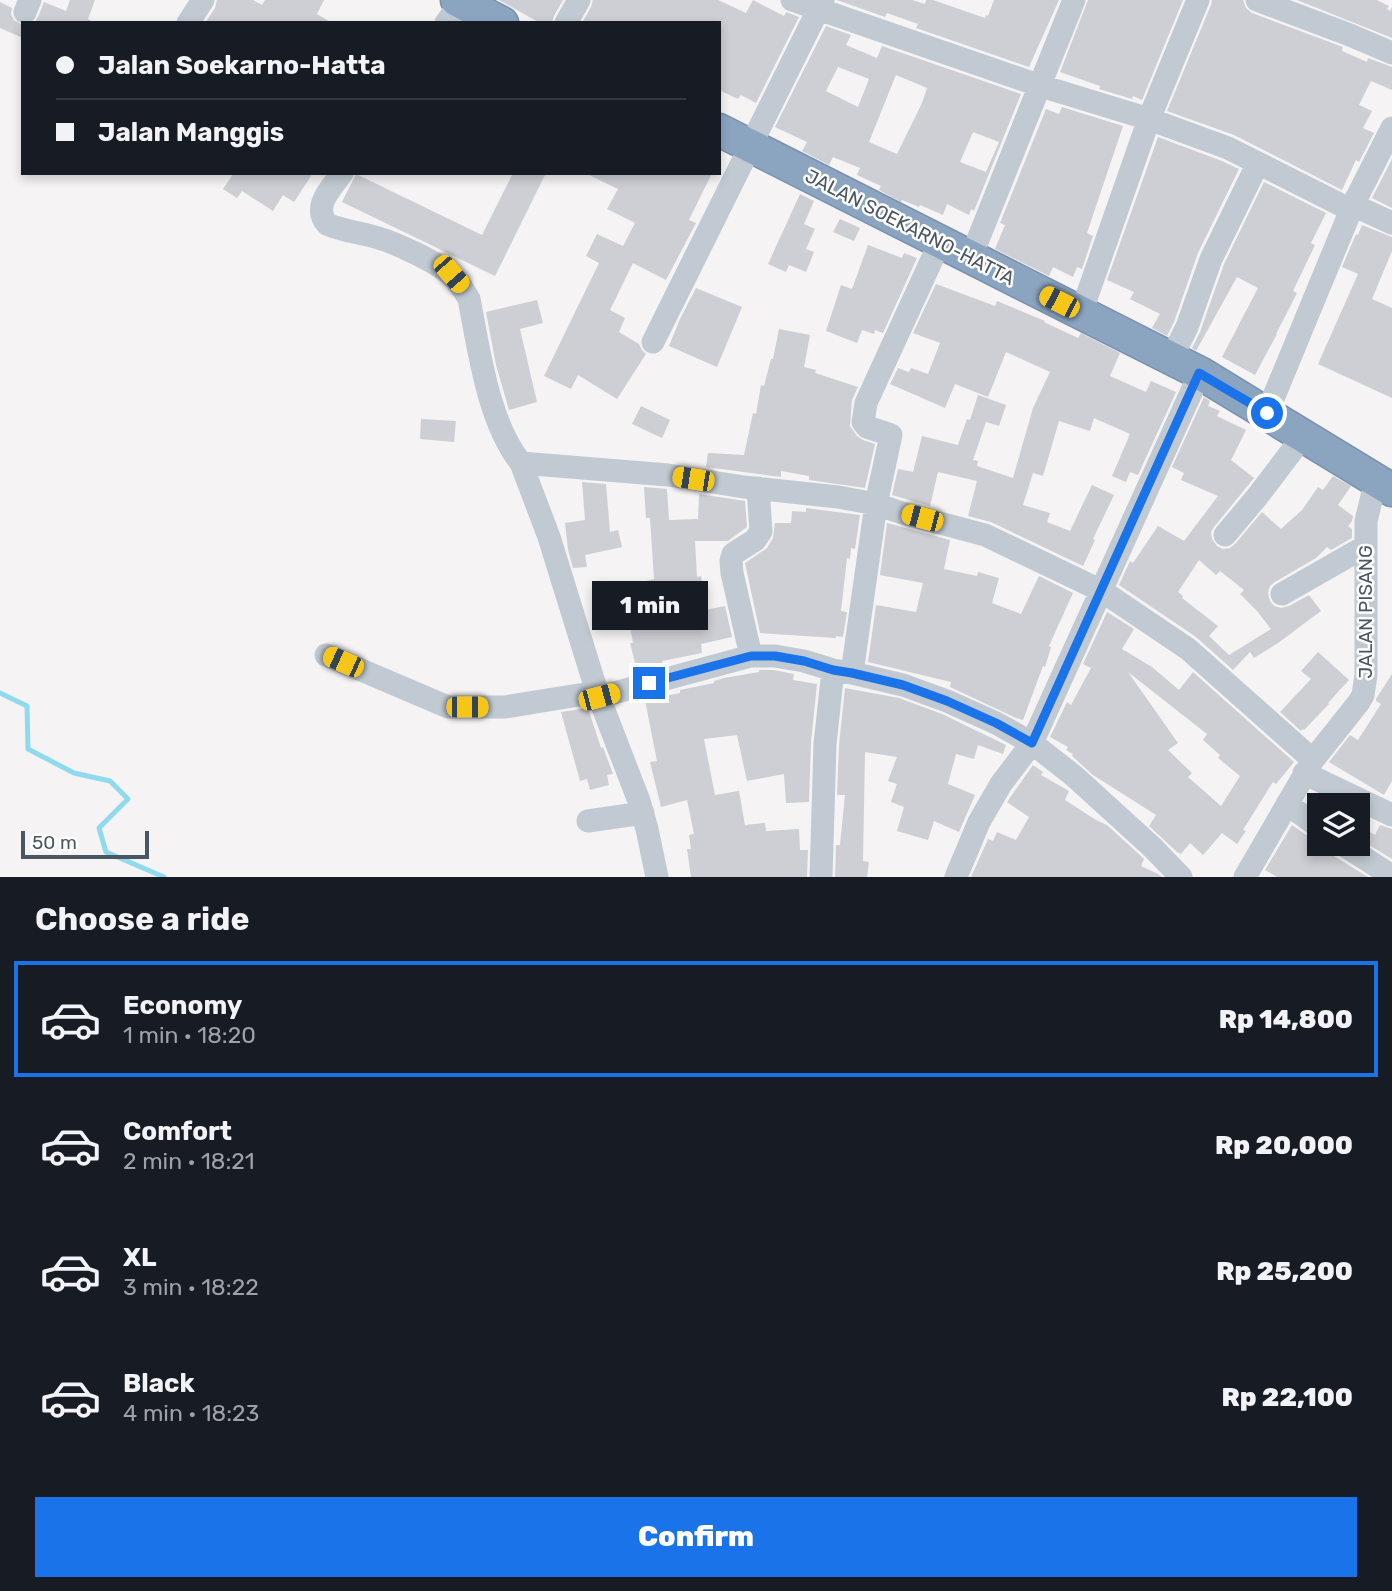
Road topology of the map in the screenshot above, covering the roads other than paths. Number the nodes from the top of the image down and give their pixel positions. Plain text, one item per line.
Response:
1 (203, 0) edge
2 (579, 0) edge
3 (792, 0) edge
4 (1074, 0) edge
5 (1198, 0) edge
6 (1257, 0) edge
7 (821, 5) edge
8 (455, 8) edge
9 (189, 21) edge
10 (496, 21) edge
11 (567, 21) edge
12 (1392, 54) edge
13 (1041, 86) junction
14 (1149, 119) junction
15 (1392, 128) edge
16 (721, 132) edge
17 (750, 146) junction
18 (1258, 163) junction
19 (341, 175) edge
20 (1352, 208) junction
21 (1392, 223) edge
22 (940, 242) junction
23 (971, 257) junction
24 (1081, 313) junction
25 (653, 342) dead end
26 (1171, 359) junction
27 (1199, 373) junction
28 (1267, 413) junction
29 (1304, 435) junction
30 (521, 463) junction
31 (1384, 485) edge
32 (758, 488) junction
33 (876, 503) junction
34 (1225, 535) dead end
35 (1366, 546) junction
36 (1102, 590) junction
37 (1282, 594) dead end
38 (326, 655) dead end
39 (751, 656) junction
40 (842, 671) junction
41 (598, 694) junction
42 (1032, 743) junction
43 (1309, 766) junction
44 (1287, 804) junction
45 (643, 813) junction
46 (1392, 815) edge
47 (1307, 819) edge
48 (588, 821) dead end
49 (1361, 856) edge
50 (1392, 876) edge
51 (657, 877) edge
52 (821, 877) edge
53 (956, 877) edge
54 (1181, 877) edge
55 (1245, 877) edge

1 - 9 street
2 - 11 street
3 - 7 street
4 - 13 street
5 - 14 street
6 - 12 street
7 - 13 street
7 - 17 street
8 - 10 highway
13 - 14 street
13 - 23 street
14 - 18 street
14 - 24 street
15 - 20 street
16 - 17 highway, JALAN SOEKARNO-HATTA
17 - 22 highway, JALAN SOEKARNO-HATTA
17 - 25 street
18 - 20 street
18 - 26 street
19 - 30 street
20 - 21 street
20 - 28 street
22 - 23 highway, JALAN SOEKARNO-HATTA
22 - 33 street
23 - 24 highway, JALAN SOEKARNO-HATTA
24 - 26 highway, JALAN SOEKARNO-HATTA
26 - 27 highway, JALAN SOEKARNO-HATTA
27 - 28 highway, JALAN SOEKARNO-HATTA
27 - 36 street
28 - 29 highway, JALAN SOEKARNO-HATTA
29 - 31 highway, JALAN SOEKARNO-HATTA
29 - 34 street
30 - 32 street
30 - 41 street
31 - 35 street, JALAN PISANG
32 - 33 street
32 - 39 street
33 - 36 street
33 - 40 street
35 - 37 street
35 - 43 street, JALAN PISANG
36 - 42 street
36 - 43 street
38 - 41 street
39 - 40 street
39 - 41 street
40 - 42 street
40 - 52 street
41 - 45 street
42 - 53 street
42 - 54 street
43 - 44 street, JALAN PISANG
43 - 46 street
44 - 47 street
44 - 55 street, JALAN PISANG
45 - 48 street
45 - 51 street
49 - 50 street

